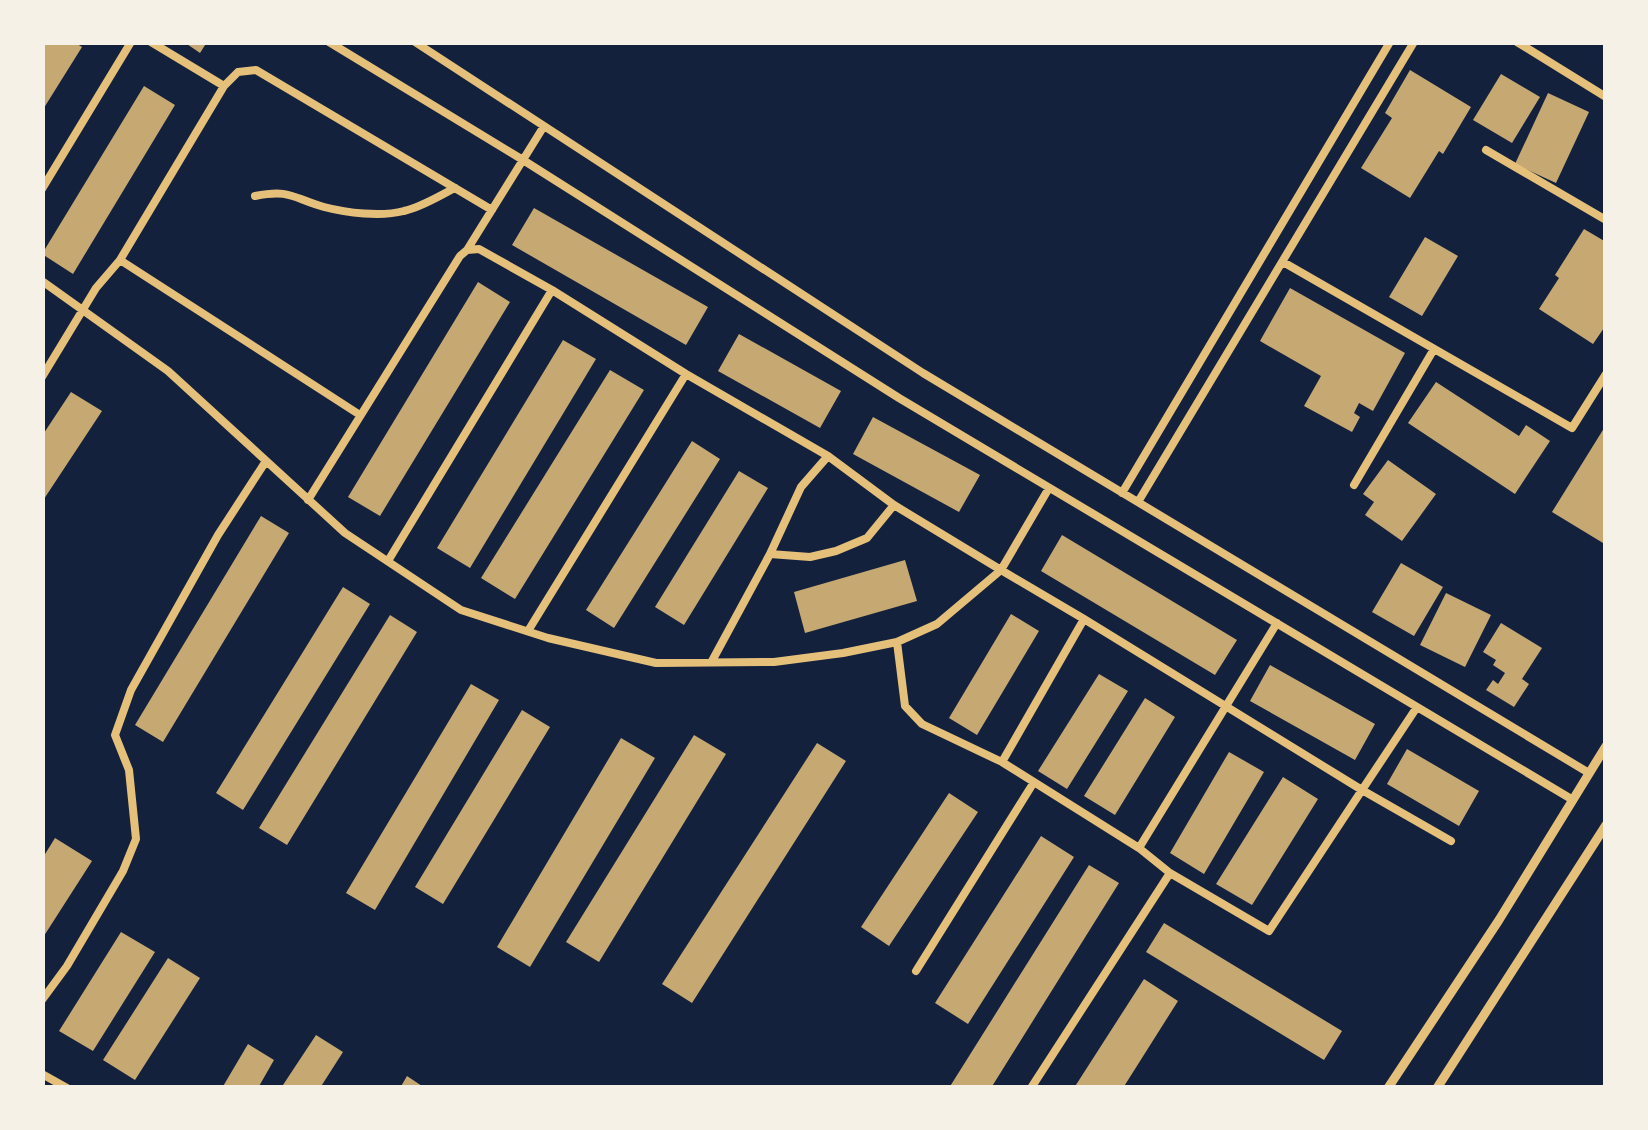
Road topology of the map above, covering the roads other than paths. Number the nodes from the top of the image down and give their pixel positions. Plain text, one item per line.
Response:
1 (131, 42) edge
2 (151, 42) edge
3 (330, 42) edge
4 (414, 42) edge
5 (1390, 42) edge
6 (1414, 42) edge
7 (1517, 42) edge
8 (224, 86) junction
9 (1606, 97) edge
10 (544, 126) junction
11 (1486, 150) dead end
12 (523, 160) junction
13 (455, 188) junction
14 (42, 189) edge
15 (255, 196) dead end
16 (492, 210) junction
17 (1606, 220) edge
18 (467, 250) junction
19 (120, 260) junction
20 (1282, 262) junction
21 (42, 281) edge
22 (552, 290) junction
23 (83, 310) junction
24 (1434, 349) junction
25 (686, 374) junction
26 (1606, 374) edge
27 (42, 376) edge
28 (360, 415) junction
29 (828, 456) junction
30 (266, 461) junction
31 (1354, 485) dead end
32 (1049, 488) junction
33 (1122, 493) junction
34 (308, 500) junction
35 (1138, 502) junction
36 (894, 506) junction
37 (770, 554) junction
38 (388, 561) junction
39 (1000, 570) junction
40 (1084, 618) junction
41 (1277, 624) junction
42 (528, 631) junction
43 (896, 642) junction
44 (712, 661) junction
45 (1226, 706) junction
46 (1417, 707) junction
47 (1606, 746) edge
48 (1002, 762) junction
49 (1589, 773) junction
50 (1034, 782) junction
51 (1362, 790) junction
52 (1573, 800) junction
53 (1606, 825) edge
54 (1452, 842) dead end
55 (1140, 848) junction
56 (1170, 873) junction
57 (916, 971) dead end
58 (42, 1000) edge
59 (42, 1074) edge
60 (67, 1088) edge
61 (1031, 1088) edge
62 (1388, 1088) edge
63 (1437, 1088) edge

1 - 14 street
2 - 8 street
3 - 12 street
4 - 10 street
5 - 33 street
6 - 20 street
7 - 9 street
8 - 13 street
8 - 19 street
10 - 12 street
10 - 33 street
11 - 17 street
12 - 16 street
12 - 32 street
13 - 15 street
13 - 16 street
16 - 18 street
18 - 22 street
18 - 28 street
19 - 23 street
19 - 28 street
20 - 24 street
20 - 35 street
21 - 23 street
22 - 25 street
22 - 38 street
23 - 27 street
23 - 30 street
24 - 26 street
24 - 31 street
25 - 29 street
25 - 42 street
28 - 34 street
29 - 36 street
29 - 37 street
30 - 34 street
30 - 58 street
32 - 39 street
32 - 41 street
33 - 35 street
34 - 38 street
35 - 49 street
36 - 37 street
36 - 39 street
37 - 44 street
38 - 42 street
39 - 40 street
39 - 43 street
40 - 45 street
40 - 48 street
41 - 45 street
41 - 46 street
42 - 44 street
43 - 44 street
43 - 48 street
45 - 51 street
45 - 55 street
46 - 51 street
46 - 52 street
47 - 49 street
48 - 50 street
49 - 52 street
50 - 55 street
50 - 57 street
51 - 54 street
51 - 56 street
52 - 62 street
53 - 63 street
55 - 56 street
56 - 61 street
59 - 60 street

